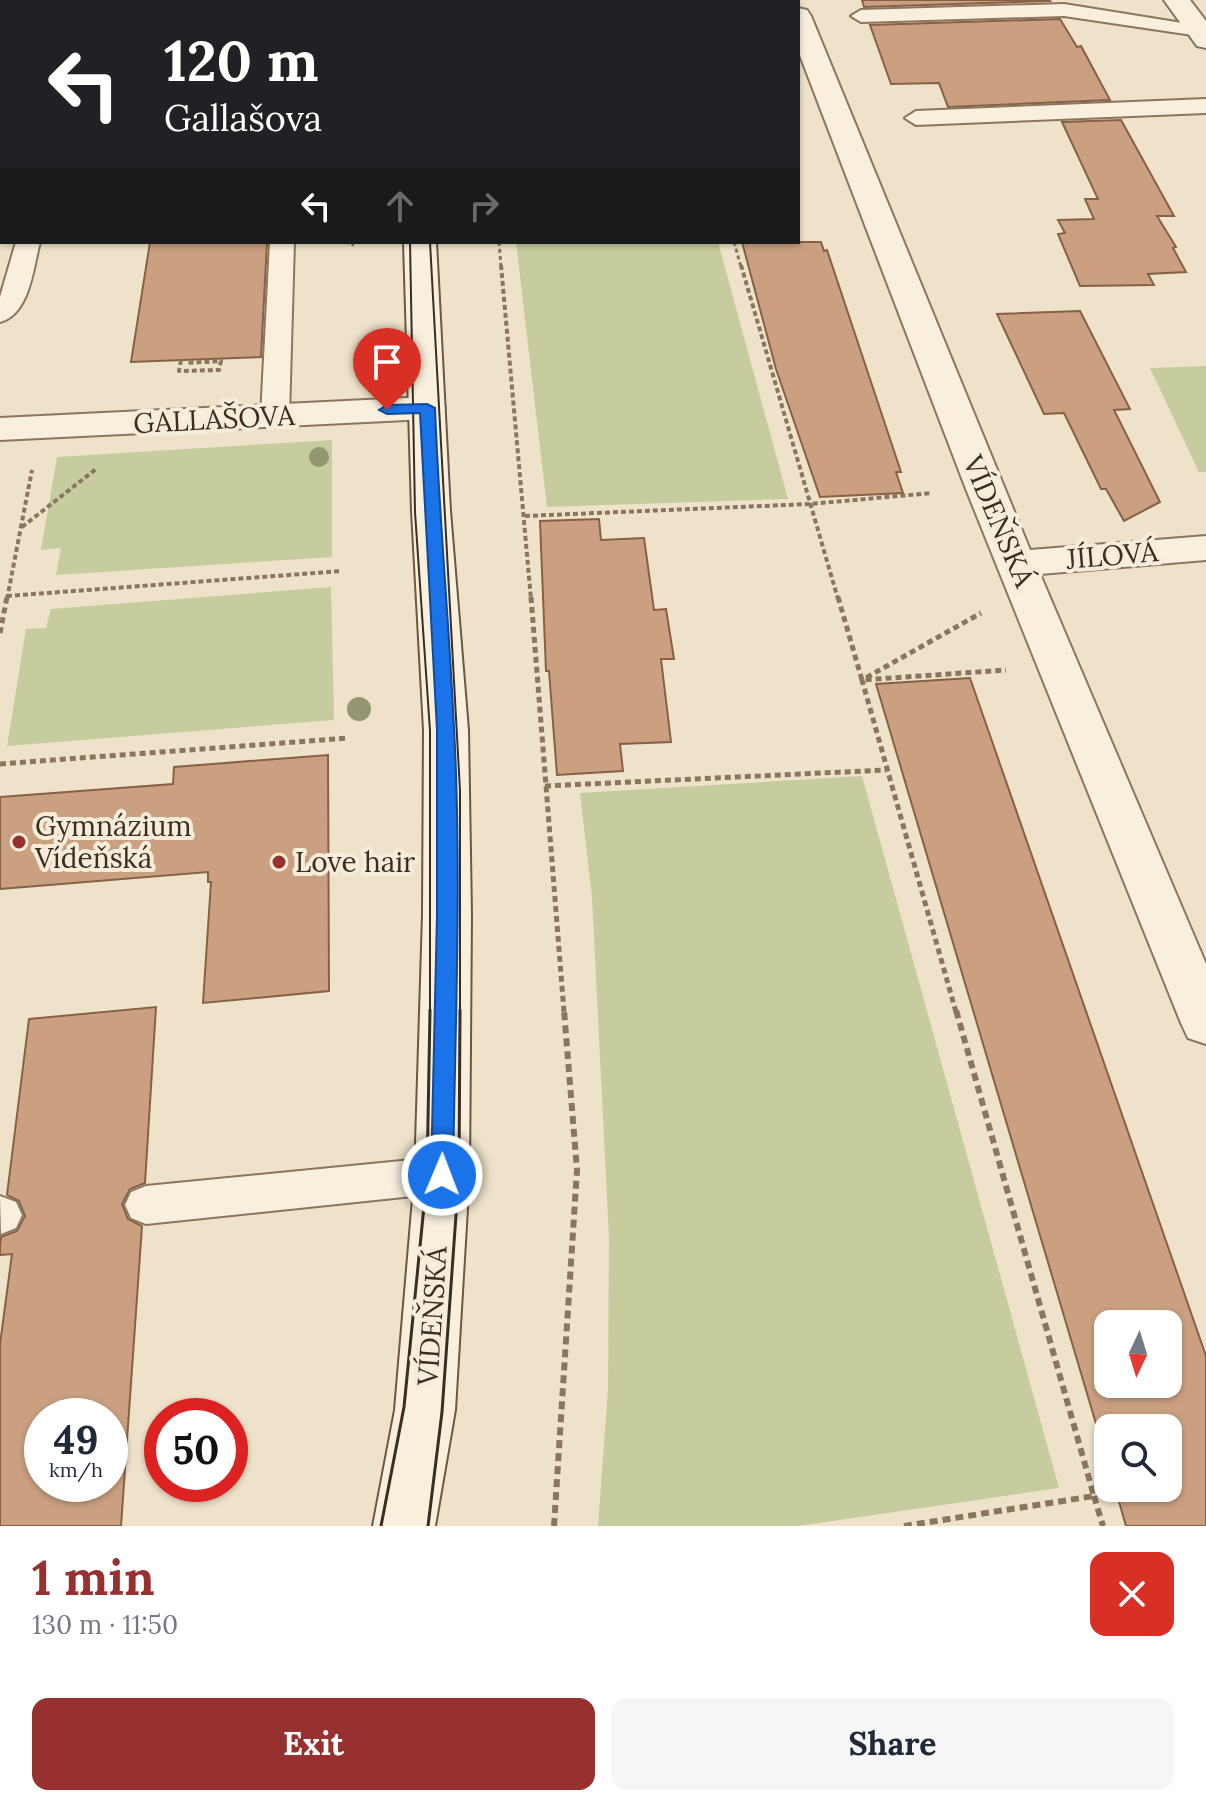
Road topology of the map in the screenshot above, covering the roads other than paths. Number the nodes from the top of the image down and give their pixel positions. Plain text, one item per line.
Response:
1 (1177, 0) edge
2 (861, 16) dead end
3 (800, 21) edge
4 (1203, 36) edge
5 (1206, 106) edge
6 (916, 118) dead end
7 (27, 244) edge
8 (282, 244) edge
9 (420, 244) edge
10 (0, 314) edge
11 (427, 408) junction
12 (275, 416) junction
13 (0, 429) edge
14 (1206, 548) edge
15 (1023, 575) junction
16 (1206, 1023) edge
17 (442, 1175) junction
18 (146, 1205) dead end
19 (404, 1526) edge

1 - 4 street
2 - 4 lane
3 - 15 street, VÍDEŇSKÁ
5 - 6 lane
7 - 10 lane
8 - 12 lane
9 - 11 street, VÍDEŇSKÁ
11 - 12 street, GALLAŠOVA
11 - 17 street, VÍDEŇSKÁ
12 - 13 street, GALLAŠOVA
14 - 15 street, JÍLOVÁ
15 - 16 street, VÍDEŇSKÁ
17 - 18 lane
17 - 19 street, VÍDEŇSKÁ

